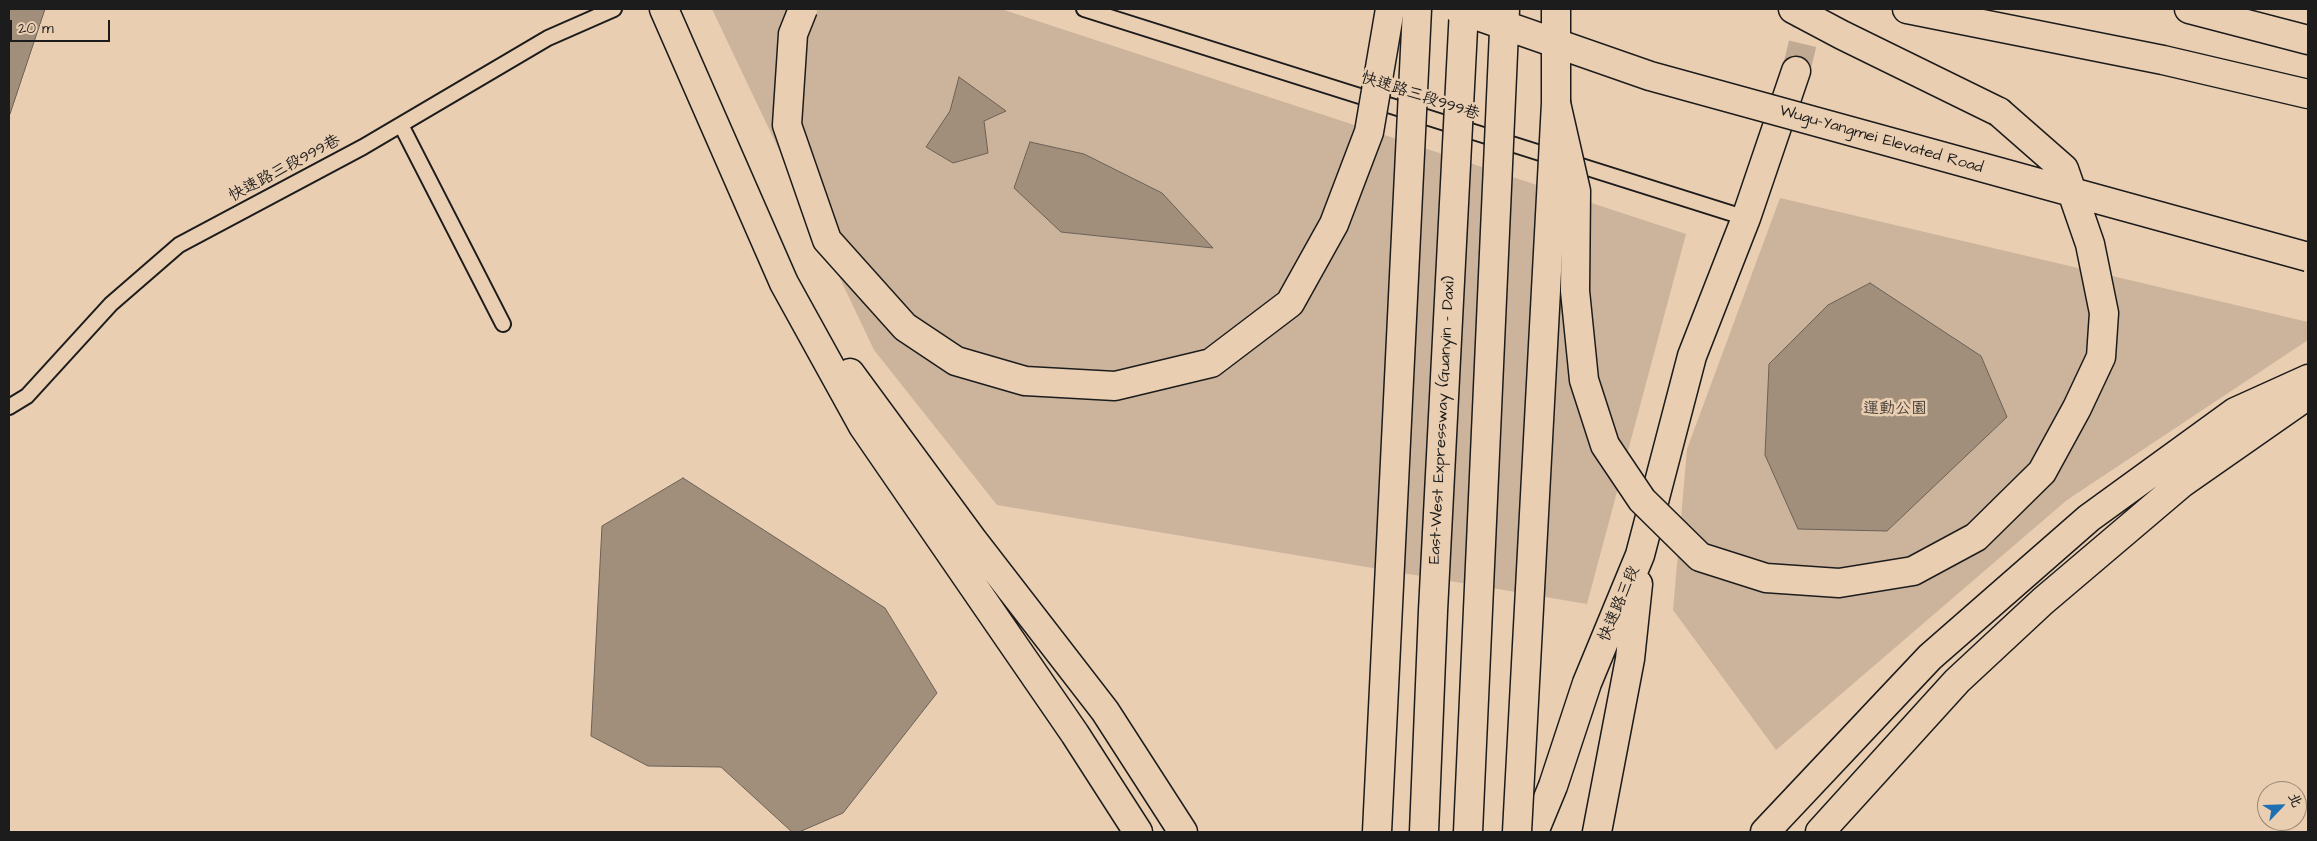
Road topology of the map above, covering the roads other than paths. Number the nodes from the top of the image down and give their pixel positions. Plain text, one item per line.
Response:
1 (614, 9) edge
2 (664, 9) edge
3 (803, 9) edge
4 (1084, 9) edge
5 (1390, 9) edge
6 (1417, 9) edge
7 (1458, 9) edge
8 (1464, 9) edge
9 (1505, 9) edge
10 (1556, 9) edge
11 (1792, 9) edge
12 (1907, 9) edge
13 (2189, 9) edge
14 (2308, 40) edge
15 (1796, 71) tunnel mouth
16 (2308, 94) edge
17 (1556, 103) junction
18 (401, 125) junction
19 (1746, 218) junction
20 (2308, 257) edge
21 (784, 283) junction
22 (503, 324) dead end
23 (2308, 379) edge
24 (2308, 395) edge
25 (9, 407) edge
26 (1640, 555) junction
27 (1138, 832) edge
28 (1182, 832) edge
29 (1377, 832) edge
30 (1424, 832) edge
31 (1468, 832) edge
32 (1517, 832) edge
33 (1534, 832) edge
34 (1597, 832) edge
35 (1765, 832) edge
36 (1820, 832) edge

1 - 18 lane, 快速路三段999巷
2 - 21 main road
3 - 5 main road, bridge
4 - 19 lane, 快速路三段999巷
6 - 29 main road, bridge
7 - 20 main road, Wugu-Yangmei Elevated Road, bridge
8 - 30 main road, East-West Expressway (Guanyin - Daxi), bridge
9 - 31 main road, bridge
10 - 17 main road, bridge
11 - 17 main road, bridge
12 - 16 main road
13 - 14 main road
15 - 19 main road
17 - 32 main road, bridge
18 - 22 lane
18 - 25 lane, 快速路三段999巷
19 - 26 main road
21 - 27 main road
21 - 28 main road
23 - 35 main road
24 - 36 main road
26 - 33 main road, 快速路三段
26 - 34 main road, 快速路三段

